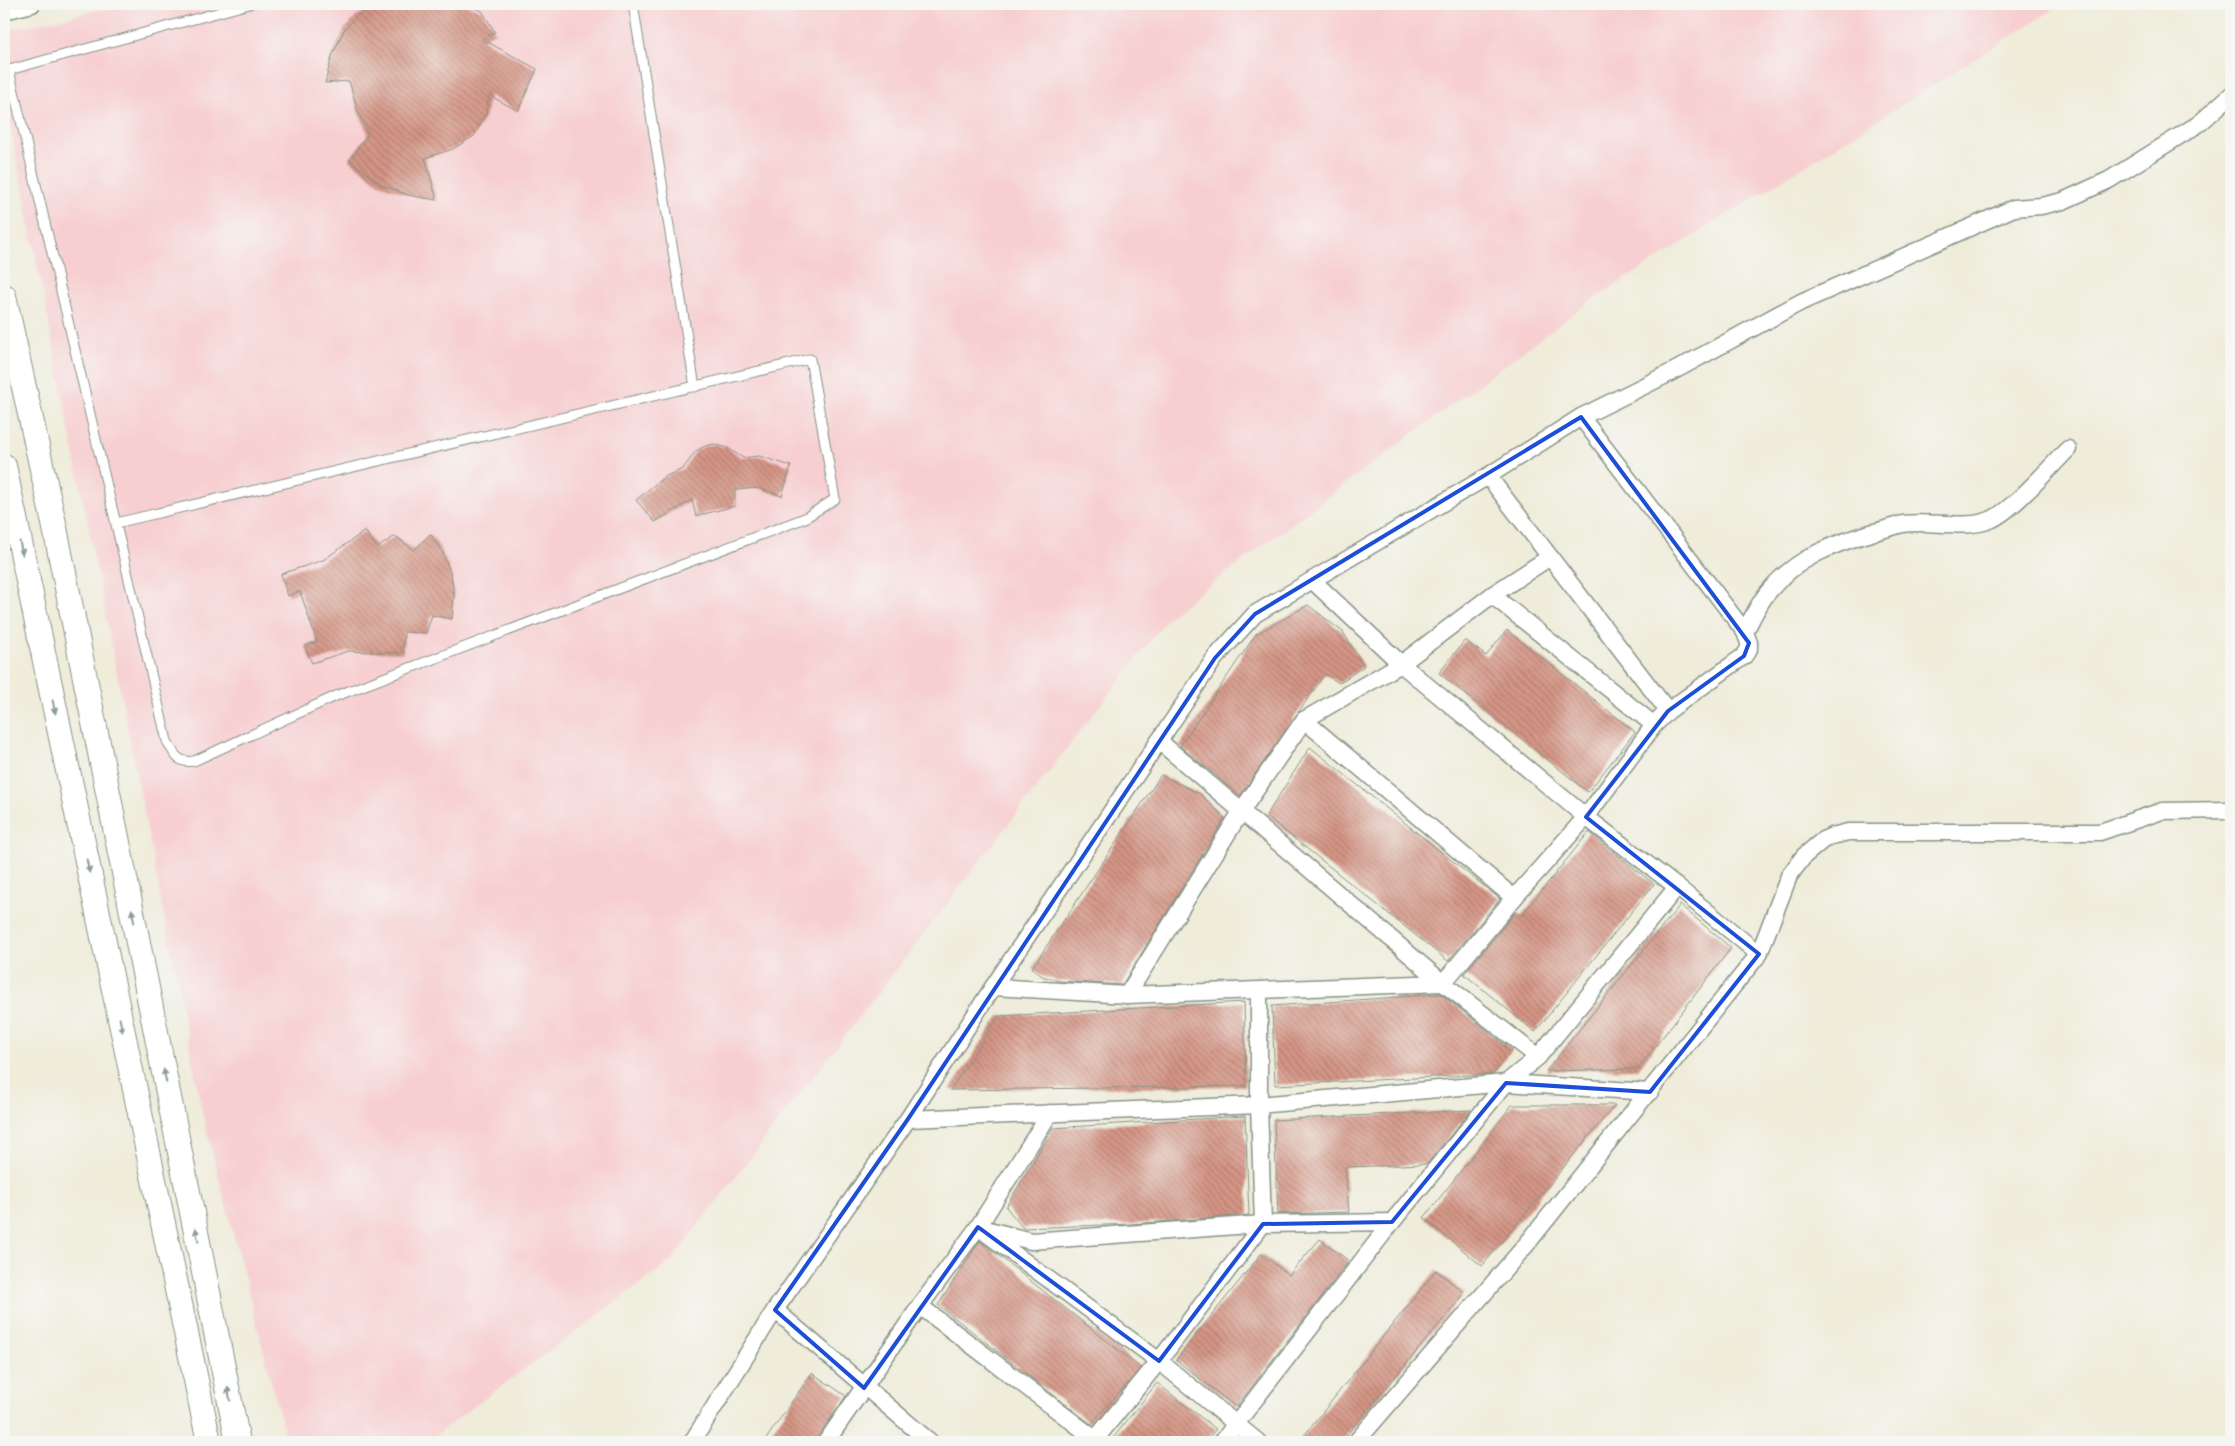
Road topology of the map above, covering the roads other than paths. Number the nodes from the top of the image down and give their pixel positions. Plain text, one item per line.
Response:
1 (32, 4) edge
2 (249, 4) edge
3 (634, 4) edge
4 (4, 11) edge
5 (2231, 95) edge
6 (4, 296) edge
7 (695, 387) junction
8 (1581, 417) junction
9 (2068, 449) dead end
10 (4, 466) edge
11 (1488, 476) junction
12 (116, 523) junction
13 (1550, 557) junction
14 (1312, 580) junction
15 (1492, 595) junction
16 (1745, 632) junction
17 (1401, 664) junction
18 (1668, 711) junction
19 (1304, 720) junction
20 (1654, 725) junction
21 (1159, 741) junction
22 (1242, 810) junction
23 (2231, 810) edge
24 (1586, 817) junction
25 (1677, 887) junction
26 (1514, 898) junction
27 (1759, 954) junction
28 (1443, 983) junction
29 (994, 987) junction
30 (1259, 991) junction
31 (1128, 995) junction
32 (1538, 1057) junction
33 (1506, 1083) junction
34 (1650, 1092) junction
35 (1259, 1105) junction
36 (1050, 1113) junction
37 (908, 1119) junction
38 (1392, 1222) junction
39 (1263, 1224) junction
40 (978, 1227) junction
41 (920, 1306) junction
42 (775, 1310) junction
43 (1159, 1360) junction
44 (864, 1388) junction
45 (1236, 1425) junction
46 (1094, 1441) edge
47 (209, 1442) edge
48 (238, 1442) edge
49 (692, 1442) edge
50 (826, 1442) edge
51 (930, 1442) edge
52 (1222, 1442) edge
53 (1258, 1442) edge
54 (1356, 1442) edge

1 - 4 street
2 - 12 lane
3 - 7 lane
5 - 8 street
48 -> 6 main road
7 - 12 lane
7 - 12 lane
8 - 11 street
8 - 16 street
9 - 16 street
10 -> 47 main road
11 - 13 street
11 - 14 street
13 - 15 street
13 - 18 street
14 - 17 street
14 - 21 street
15 - 17 street
15 - 20 street
16 - 18 street
17 - 19 street
17 - 24 street
18 - 20 street
19 - 22 street
19 - 26 street
20 - 24 street
21 - 22 street
21 - 29 street
22 - 28 street
22 - 31 street
23 - 27 street
24 - 25 street
24 - 26 street
25 - 27 street
25 - 32 street
26 - 28 street
27 - 34 street
28 - 30 street
28 - 32 street
29 - 31 street
29 - 37 street
30 - 31 street
30 - 35 street
32 - 33 street
33 - 34 street
33 - 35 street
33 - 38 street
34 - 54 street
35 - 36 street
35 - 39 street
36 - 37 street
36 - 40 street
37 - 42 street
38 - 39 street
38 - 45 street
39 - 40 street
39 - 43 street
40 - 41 street
40 - 43 street
41 - 44 street
41 - 46 street
42 - 44 street
42 - 49 street
43 - 45 street
43 - 46 street
44 - 50 street
44 - 51 street
45 - 52 street
45 - 53 street

